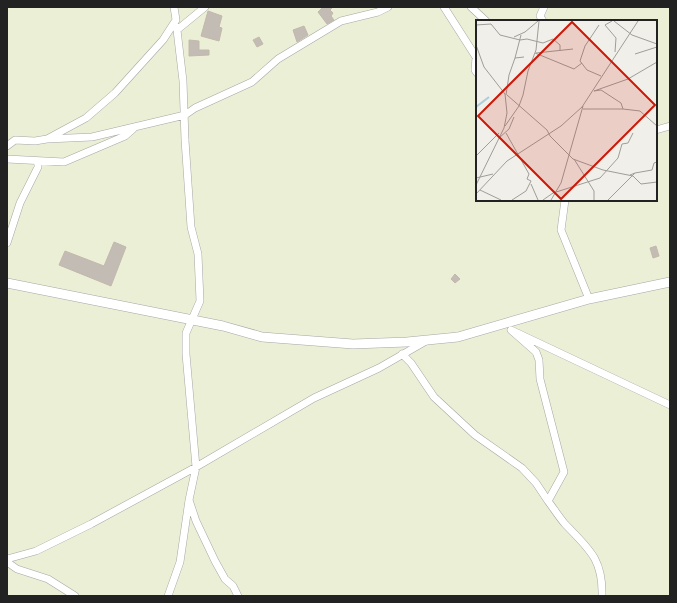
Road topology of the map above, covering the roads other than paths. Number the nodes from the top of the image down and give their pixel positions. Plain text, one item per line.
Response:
1 (174, 7) edge
2 (205, 7) edge
3 (388, 7) edge
4 (444, 7) edge
5 (471, 7) edge
6 (544, 7) edge
7 (176, 20) junction
8 (485, 20) edge
9 (542, 20) edge
10 (177, 30) junction
11 (476, 57) edge
12 (476, 57) edge
13 (476, 72) edge
14 (184, 115) junction
15 (670, 126) edge
16 (134, 128) junction
17 (657, 130) edge
18 (47, 139) junction
19 (7, 140) edge
20 (15, 140) junction
21 (7, 146) edge
22 (7, 159) edge
23 (38, 161) junction
24 (565, 201) edge
25 (7, 243) edge
26 (670, 282) edge
27 (7, 283) edge
28 (589, 299) junction
29 (192, 319) junction
30 (502, 325) junction
31 (511, 330) junction
32 (427, 340) junction
33 (402, 354) junction
34 (670, 405) edge
35 (196, 467) junction
36 (189, 500) junction
37 (548, 501) junction
38 (7, 560) edge
39 (75, 596) edge
40 (168, 596) edge
41 (238, 596) edge
42 (602, 596) edge

1 - 7 street
2 - 10 street
3 - 14 street
4 - 11 street
5 - 8 street
6 - 9 street
7 - 10 street
7 - 18 street
10 - 14 street
12 - 13 street
14 - 16 street
14 - 29 street
15 - 17 street
16 - 18 street
16 - 23 street
18 - 20 street
19 - 20 street
20 - 21 street
22 - 23 street
23 - 25 street
24 - 28 street
26 - 28 street
27 - 29 street
28 - 30 street
29 - 32 street
29 - 35 street
30 - 31 street
30 - 32 street
31 - 34 street
31 - 37 street
32 - 33 street
33 - 35 street
33 - 37 street
35 - 36 street
35 - 38 street
36 - 40 street
36 - 41 street
37 - 42 street
38 - 39 street

